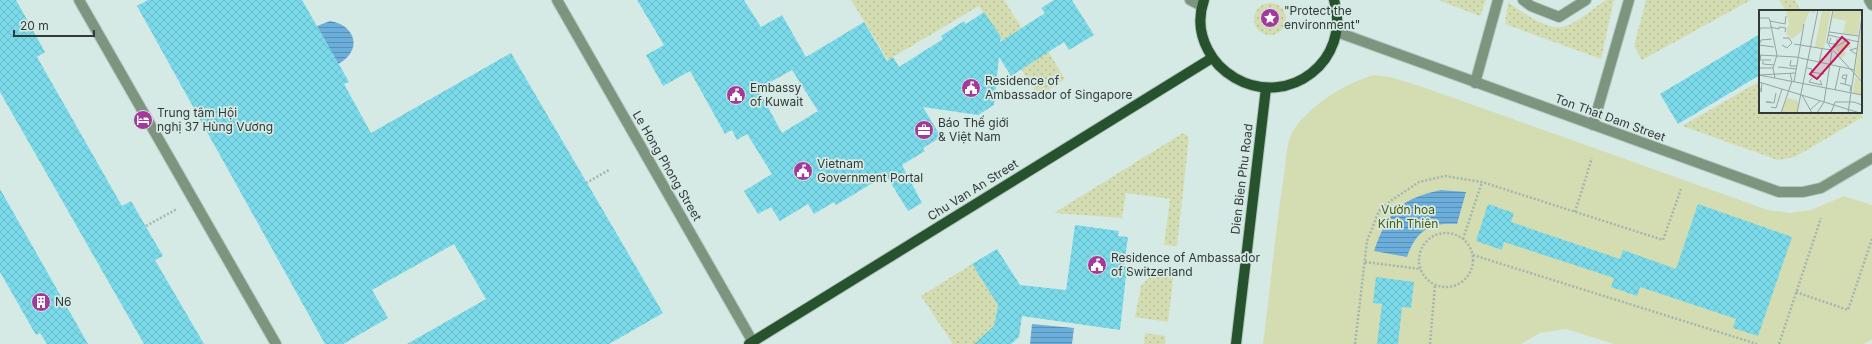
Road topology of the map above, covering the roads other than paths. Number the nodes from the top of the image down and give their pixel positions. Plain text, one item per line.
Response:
1 (79, 0) edge
2 (556, 0) edge
3 (1190, 0) edge
4 (1334, 0) edge
5 (1498, 0) edge
6 (1524, 0) edge
7 (1586, 0) edge
8 (1629, 0) edge
9 (1869, 0) edge
10 (1203, 3) edge
11 (1872, 5) edge
12 (1337, 32) junction
13 (1212, 58) junction
14 (1475, 82) junction
15 (1266, 88) junction
16 (1593, 125) junction
17 (1872, 158) edge
18 (752, 343) edge
19 (276, 344) edge
20 (1236, 344) edge

1 - 19 street
2 - 18 street, Le Hong Phong Street
3 - 10 street
4 - 12 main road
5 - 14 street
6 - 7 street
8 - 16 street
9 - 11 street
10 - 13 main road
12 - 14 street, Ton That Dam Street
12 - 15 main road
13 - 15 main road
13 - 18 main road, Chu Van An Street
14 - 16 street, Ton That Dam Street
15 - 20 main road, Dien Bien Phu Road
16 - 17 street, Ton That Dam Street

